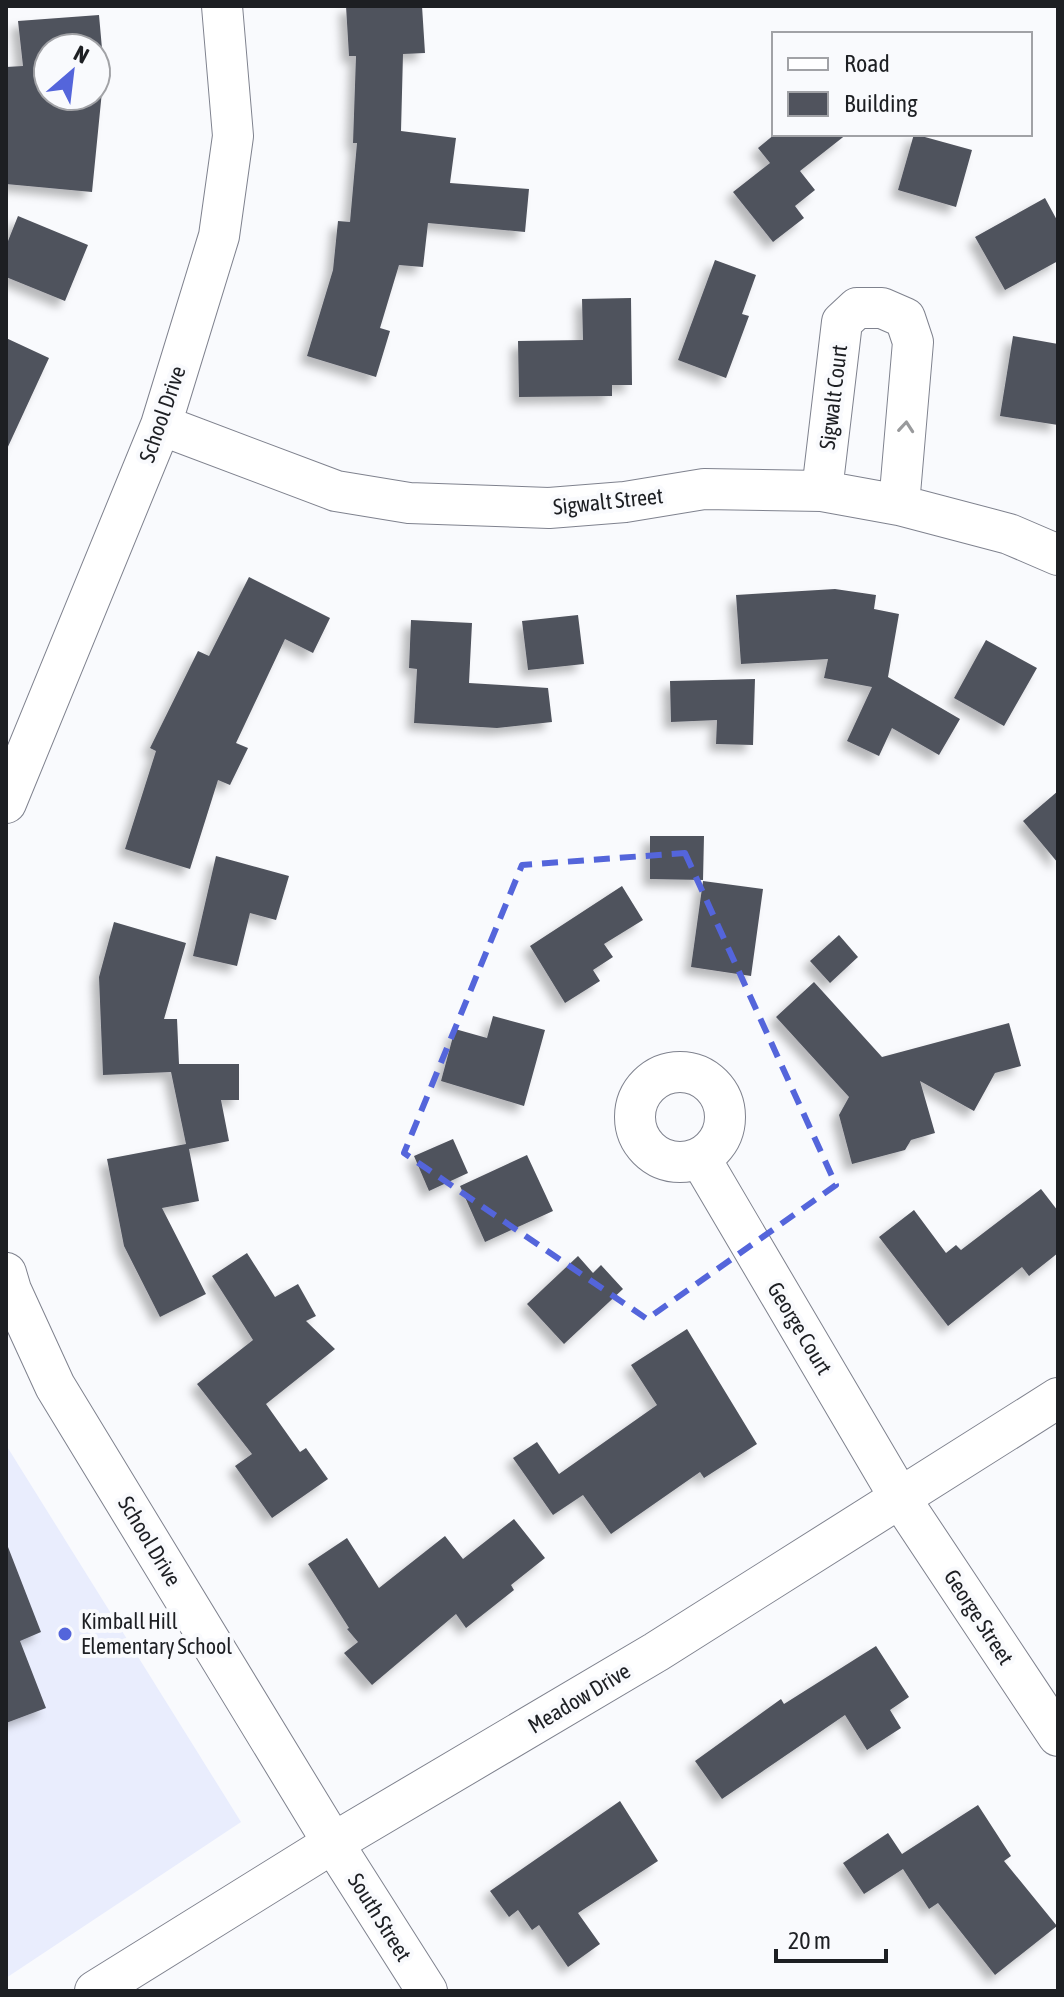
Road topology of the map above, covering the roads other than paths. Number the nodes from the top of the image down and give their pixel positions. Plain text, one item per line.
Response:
1 (222, 6) edge
2 (161, 425) junction
3 (822, 491) junction
4 (899, 505) junction
5 (1058, 555) edge
6 (6, 803) edge
7 (700, 1158) dead end
8 (6, 1273) edge
9 (1058, 1398) edge
10 (900, 1498) junction
11 (1058, 1736) edge
12 (333, 1843) junction
13 (95, 1991) edge
14 (427, 1991) edge

1 - 2 street, School Drive
2 - 3 street, Sigwalt Street
2 - 6 street, School Drive
3 - 4 street, Sigwalt Street
4 -> 3 street, Sigwalt Court
4 - 5 street, Sigwalt Street
7 - 10 street, George Court
8 - 12 street, School Drive
9 - 10 street, Meadow Drive
10 - 11 street, George Street
10 - 12 street, Meadow Drive
12 - 13 street, Meadow Drive
12 - 14 street, South Street

